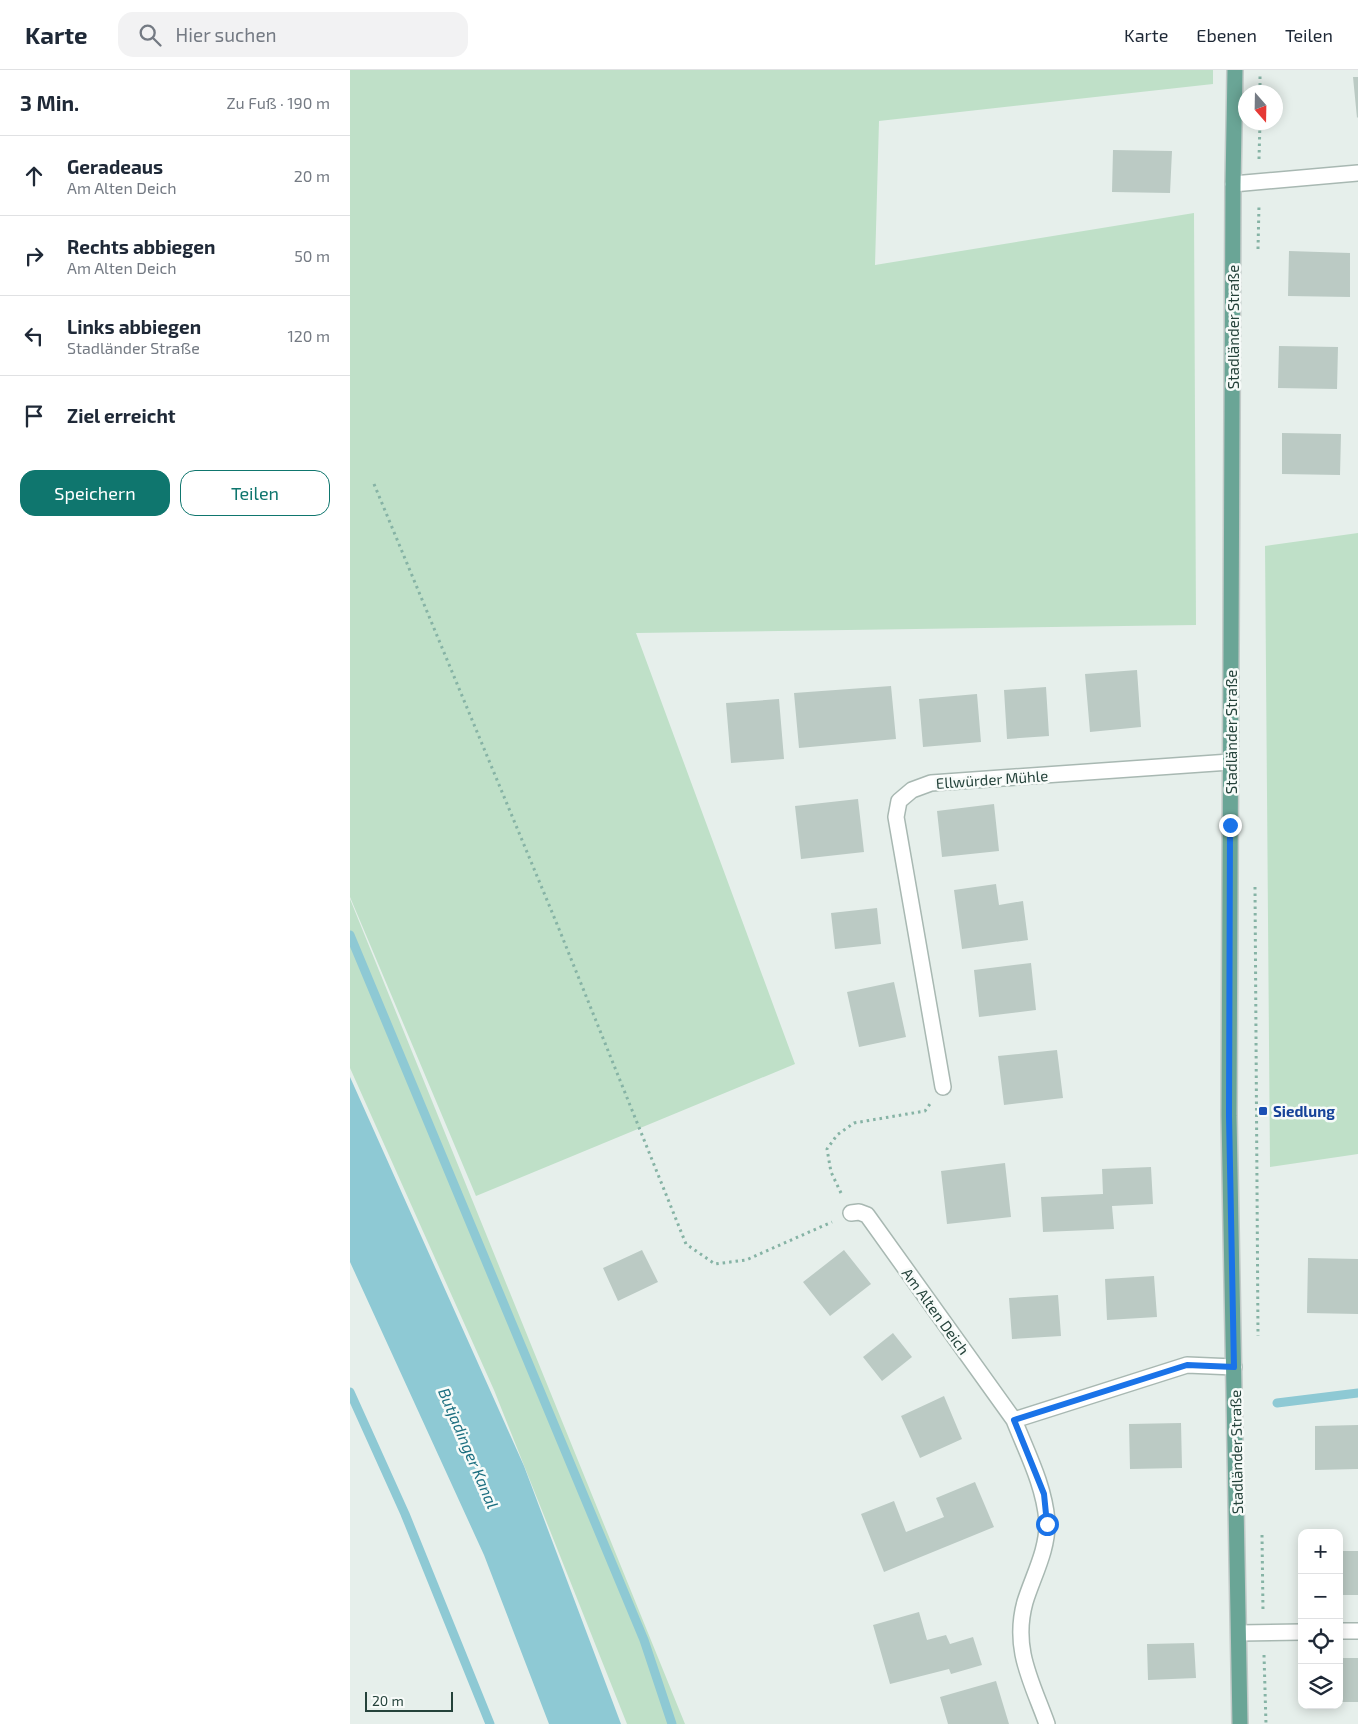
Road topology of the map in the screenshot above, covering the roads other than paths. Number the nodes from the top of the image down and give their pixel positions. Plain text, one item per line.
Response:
1 (1236, 70) edge
2 (1358, 173) edge
3 (1234, 184) junction
4 (1230, 762) junction
5 (943, 1087) road end
6 (851, 1213) road end
7 (1234, 1367) junction
8 (1014, 1420) junction
9 (1343, 1631) edge
10 (1358, 1631) edge
11 (1298, 1632) edge
12 (1239, 1633) junction
13 (1047, 1724) edge
14 (1240, 1724) edge

1 - 3 main road, Stadländer Straße
2 - 3 street
3 - 4 main road, Stadländer Straße
4 - 5 street, Ellwürder Mühle
4 - 7 main road, Stadländer Straße
6 - 8 street, Am Alten Deich
7 - 8 street
7 - 12 main road, Stadländer Straße
8 - 13 street, Am Alten Deich
9 - 10 street
11 - 12 street
12 - 14 main road, Stadländer Straße

